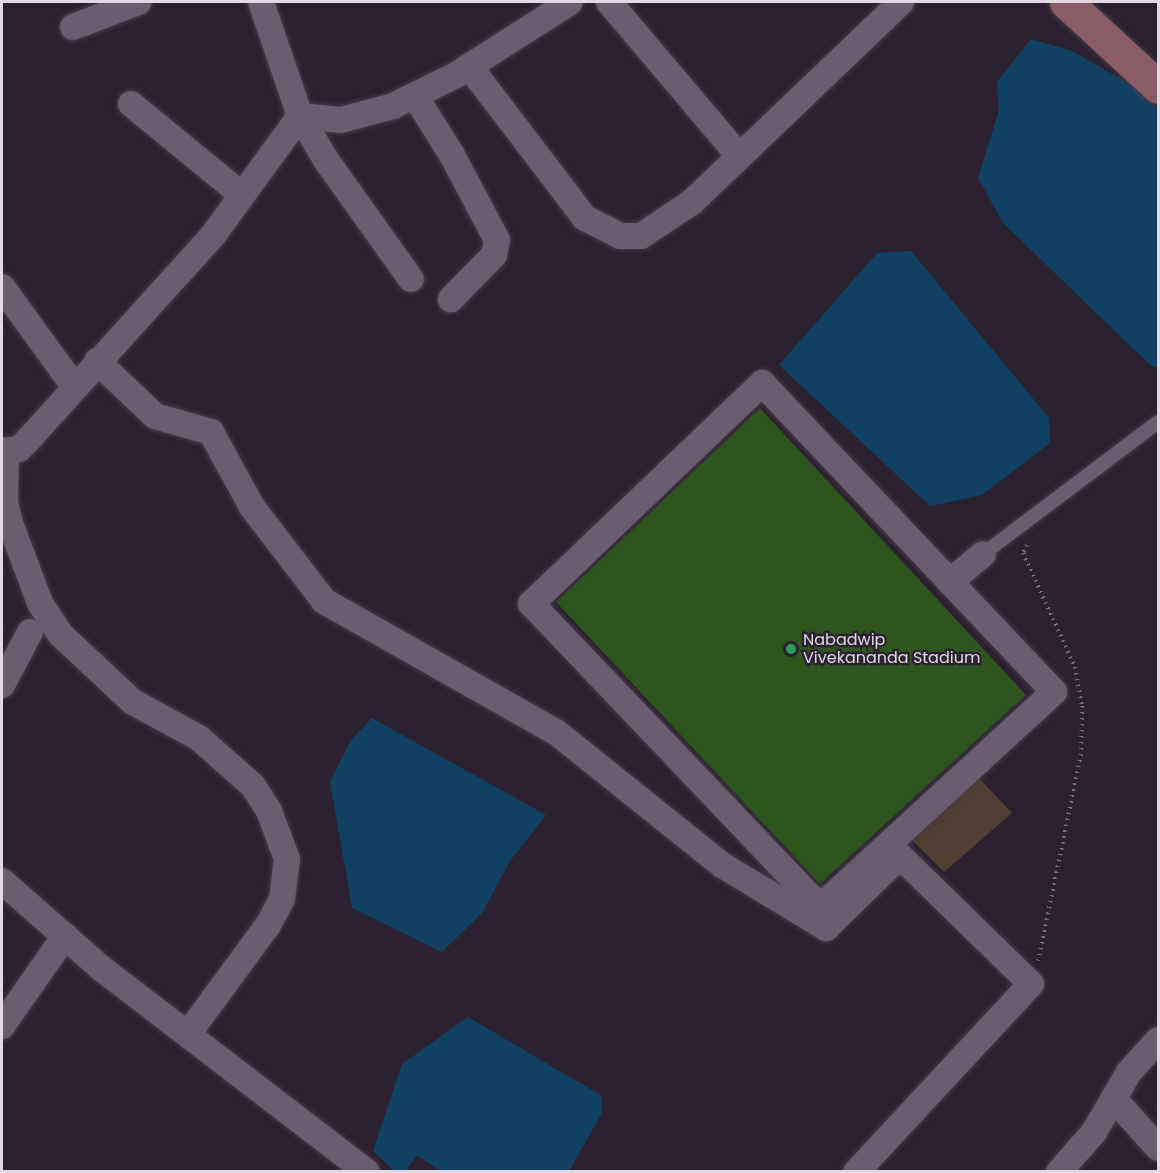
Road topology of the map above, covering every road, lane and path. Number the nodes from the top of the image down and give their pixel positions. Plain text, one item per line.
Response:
1 (138, 2) edge
2 (261, 2) edge
3 (570, 2) edge
4 (609, 2) edge
5 (901, 2) edge
6 (1066, 2) edge
7 (73, 27) dead end
8 (470, 66) junction
9 (1158, 87) edge
10 (415, 96) junction
11 (131, 104) dead end
12 (300, 116) junction
13 (739, 156) junction
14 (242, 195) junction
15 (411, 279) dead end
16 (2, 287) edge
17 (451, 299) dead end
18 (97, 361) junction
19 (74, 386) junction
20 (1158, 422) edge
21 (4, 452) edge
22 (1042, 510) junction
23 (983, 554) joint
24 (950, 582) junction
25 (30, 632) dead end
26 (2, 684) edge
27 (2, 881) edge
28 (65, 936) junction
29 (1031, 984) junction
30 (2, 1026) edge
31 (188, 1034) junction
32 (1158, 1040) edge
33 (1115, 1100) junction
34 (1158, 1148) edge
35 (367, 1172) edge
36 (856, 1172) edge
37 (1059, 1172) edge

1 - 7 street
2 - 12 street
3 - 8 street
4 - 13 street
5 - 13 street
6 - 9 main road
8 - 10 street
8 - 13 street
10 - 12 street
10 - 17 street
11 - 14 street
12 - 14 street
12 - 15 street
14 - 18 street
16 - 19 street
18 - 19 street
18 - 29 street
19 - 21 street
20 - 22 lane
21 - 31 street
22 - 23 lane
22 - 29 path
23 - 24 street
24 - 24 street
25 - 26 street
27 - 28 street
28 - 30 street
28 - 31 street
29 - 36 street
31 - 35 street
32 - 33 street
33 - 34 street
33 - 37 street

